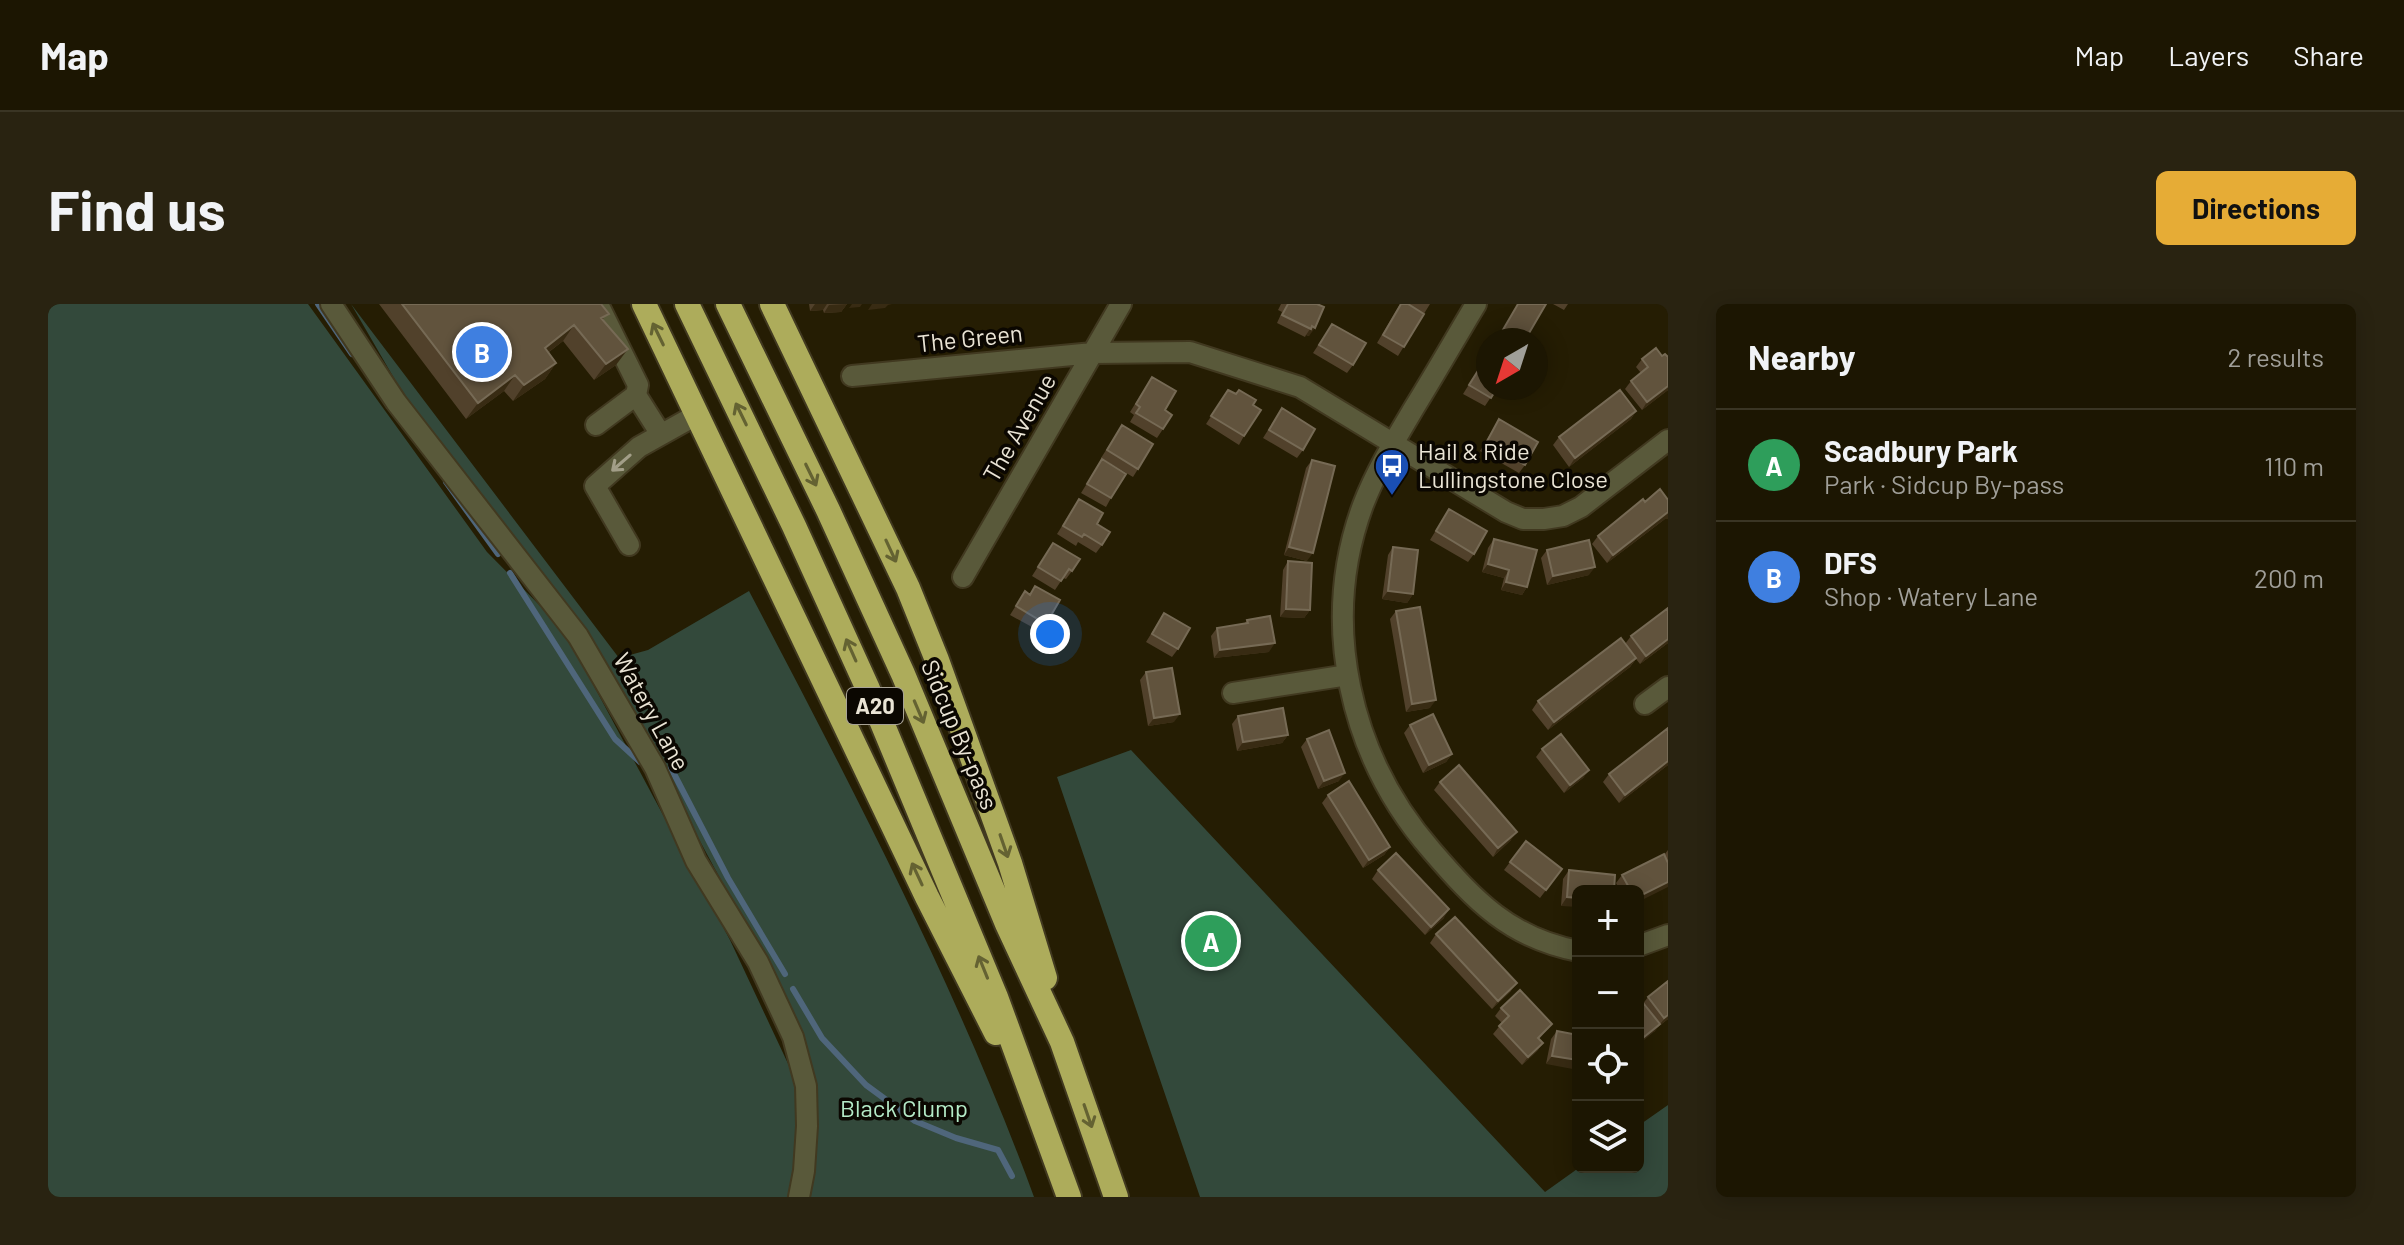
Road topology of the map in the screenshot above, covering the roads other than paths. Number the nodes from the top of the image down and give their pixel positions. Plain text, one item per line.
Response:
1 (331, 304) edge
2 (598, 304) edge
3 (644, 304) edge
4 (687, 304) edge
5 (728, 304) edge
6 (772, 304) edge
7 (1121, 304) edge
8 (1476, 304) edge
9 (1093, 353) junction
10 (852, 376) dead end
11 (636, 395) junction
12 (698, 414) junction
13 (596, 425) dead end
14 (660, 433) junction
15 (1668, 440) edge
16 (1393, 443) junction
17 (629, 545) dead end
18 (963, 577) dead end
19 (1348, 675) junction
20 (1668, 687) edge
21 (1233, 693) dead end
22 (1645, 704) dead end
23 (1668, 935) edge
24 (1644, 944) edge
25 (1572, 950) edge
26 (1062, 1042) junction
27 (1040, 1119) junction
28 (799, 1197) edge
29 (1069, 1197) edge
30 (1116, 1197) edge

1 - 28 street, Watery Lane
2 - 11 street
12 -> 3 highway, A20
27 -> 4 highway, A20
5 -> 26 highway, Sidcup By-pass / A20
6 -> 26 highway, A20
7 - 9 street, The Avenue
8 - 16 street
9 - 10 street, The Green
9 - 16 street, The Green
9 - 18 street, The Avenue
11 - 13 street
11 - 14 street
12 - 14 street
27 -> 12 highway, A20
14 -> 17 street
15 - 16 street, The Green
16 - 19 street
19 - 21 street
19 - 25 street
20 - 22 street
23 - 24 street
26 -> 30 highway, Sidcup By-pass / A20
27 - 29 highway, A20

